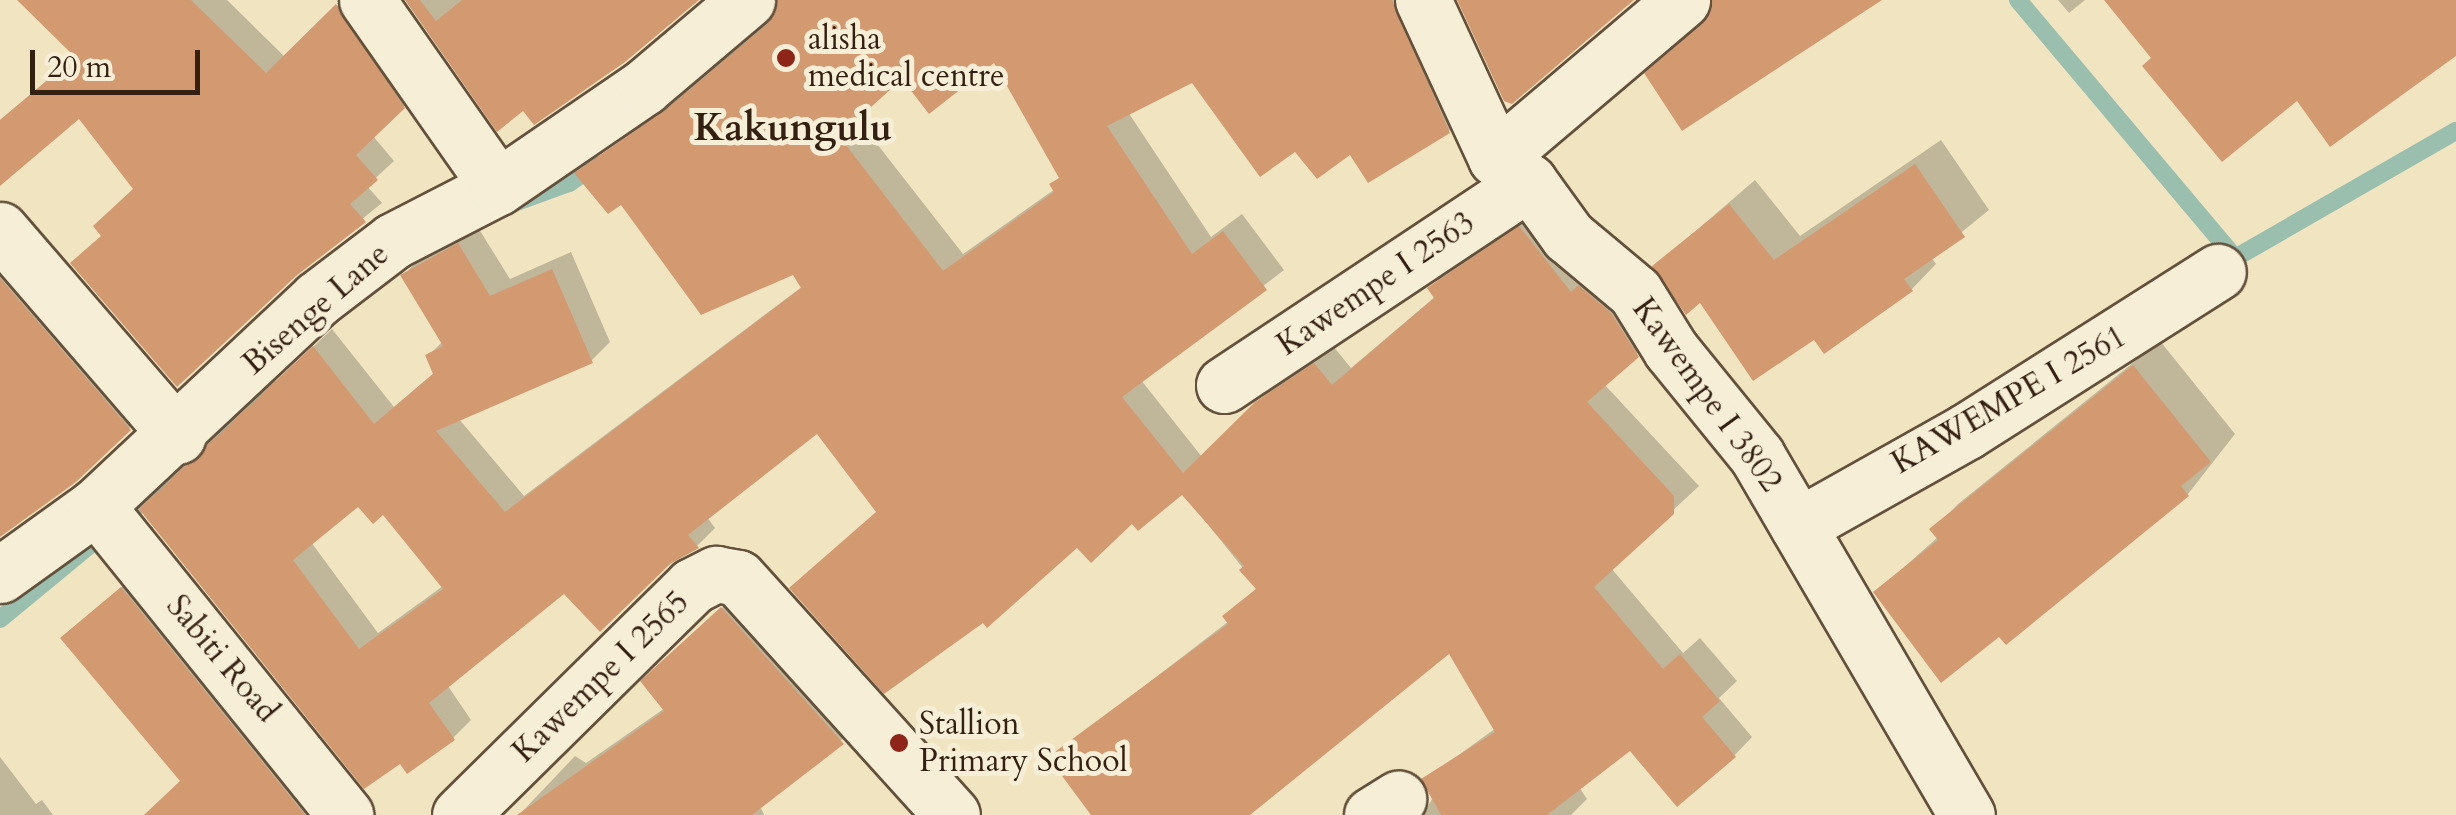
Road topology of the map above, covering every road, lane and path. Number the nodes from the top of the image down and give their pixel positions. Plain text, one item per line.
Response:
1 (366, 0) edge
2 (747, 0) edge
3 (1422, 0) edge
4 (1682, 0) edge
5 (1512, 170) junction
6 (498, 187) junction
7 (0, 230) edge
8 (2218, 272) dead end
9 (1224, 385) dead end
10 (178, 436) junction
11 (96, 506) junction
12 (1798, 526) junction
13 (0, 576) edge
14 (345, 815) edge
15 (460, 815) edge
16 (952, 815) edge
17 (1967, 815) edge

1 - 6 street
2 - 6 street, Bisenge Lane
3 - 5 street, Kawempe I 3802
4 - 5 street, Kawempe I 2563
5 - 9 street, Kawempe I 2563
5 - 12 street, Kawempe I 3802
6 - 10 street, Bisenge Lane
7 - 10 street
8 - 12 street, KAWEMPE I 2561
10 - 11 street, Bisenge Lane
11 - 13 street, Bisenge Lane
11 - 14 street, Sabiti Road
12 - 17 street, Kawempe I 3802
15 - 16 street, Kawempe I 2565

